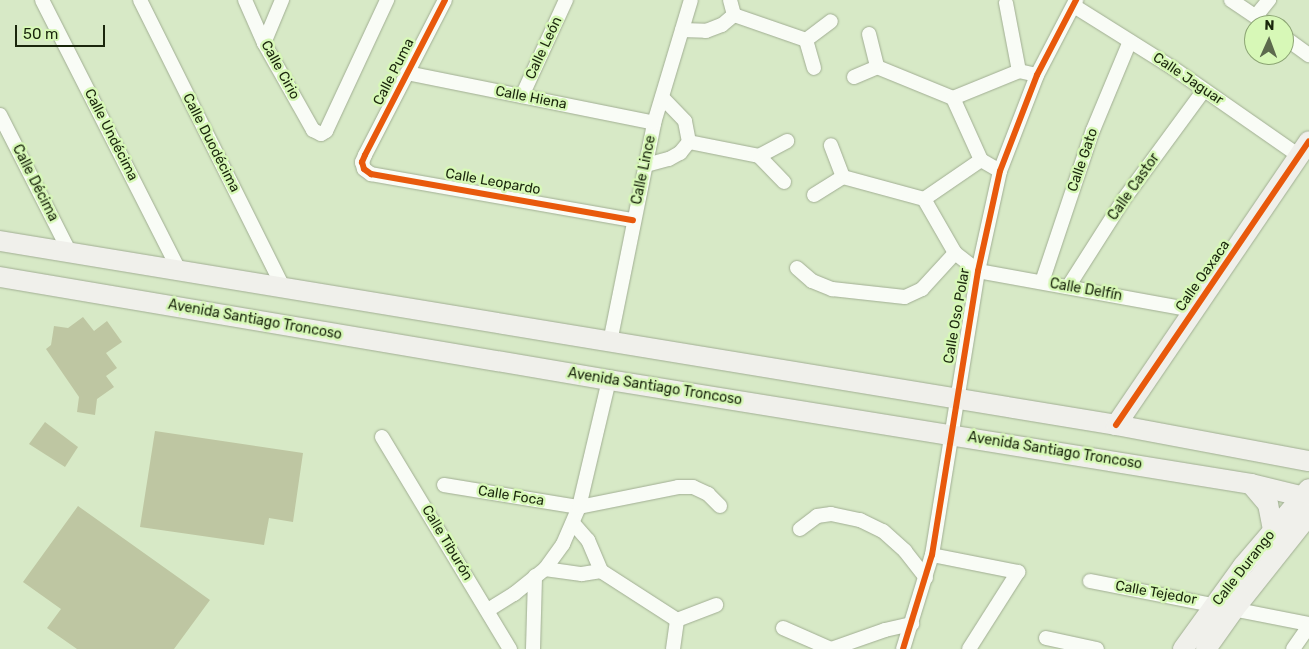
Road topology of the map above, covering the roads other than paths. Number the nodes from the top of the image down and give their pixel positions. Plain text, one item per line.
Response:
1 (42, 0) edge
2 (140, 0) edge
3 (245, 0) edge
4 (282, 0) edge
5 (387, 0) edge
6 (445, 0) edge
7 (566, 0) edge
8 (691, 0) edge
9 (730, 0) edge
10 (1231, 0) edge
11 (1269, 0) edge
12 (1006, 1) edge
13 (1075, 3) edge
14 (734, 14) junction
15 (1254, 15) edge
16 (1257, 15) edge
17 (831, 21) dead end
18 (682, 30) junction
19 (869, 34) dead end
20 (806, 40) junction
21 (1130, 41) junction
22 (264, 43) junction
23 (1294, 44) edge
24 (1309, 55) edge
25 (877, 67) junction
26 (814, 68) dead end
27 (1019, 71) junction
28 (407, 73) junction
29 (1037, 75) junction
30 (854, 77) dead end
31 (1204, 90) junction
32 (522, 96) junction
33 (662, 97) junction
34 (953, 98) junction
35 (0, 115) edge
36 (654, 122) junction
37 (787, 141) dead end
38 (688, 142) junction
39 (830, 146) dead end
40 (1304, 148) edge
41 (365, 155) joint
42 (759, 156) junction
43 (981, 160) junction
44 (646, 165) junction
45 (1000, 171) junction
46 (843, 177) junction
47 (784, 182) dead end
48 (814, 195) dead end
49 (924, 199) junction
50 (633, 220) junction
51 (0, 241) edge
52 (70, 252) junction
53 (955, 253) junction
54 (797, 268) dead end
55 (180, 270) junction
56 (978, 271) junction
57 (0, 277) edge
58 (1042, 282) junction
59 (284, 286) junction
60 (1068, 287) junction
61 (1194, 310) junction
62 (610, 342) junction
63 (609, 380) junction
64 (956, 400) junction
65 (1116, 425) junction
66 (950, 435) junction
67 (382, 437) dead end
68 (1309, 451) edge
69 (1287, 455) junction
70 (1309, 461) edge
71 (1251, 484) junction
72 (444, 485) dead end
73 (1307, 500) edge
74 (720, 506) dead end
75 (579, 507) junction
76 (573, 523) junction
77 (800, 528) dead end
78 (1273, 530) junction
79 (932, 555) junction
80 (601, 571) junction
81 (540, 573) junction
82 (926, 578) junction
83 (1090, 581) dead end
84 (716, 605) dead end
85 (1225, 606) junction
86 (488, 610) junction
87 (677, 620) junction
88 (912, 624) junction
89 (1309, 625) edge
90 (782, 628) dead end
91 (1046, 638) dead end
92 (510, 649) edge
93 (534, 649) edge
94 (673, 649) edge
95 (831, 649) edge
96 (903, 649) edge
97 (969, 649) edge
98 (1097, 649) edge
99 (1183, 649) edge
100 (1206, 649) edge
101 (1294, 649) edge

1 - 55 street, Calle Undécima
2 - 59 street, Calle Duodécima
3 - 22 street, Calle Cirio
4 - 22 street
5 - 22 street, Calle Cirio
6 - 28 street, Calle Puma
7 - 32 street, Calle León
8 - 18 street, Calle Lince
9 - 14 street
10 - 15 street
11 - 16 street
12 - 27 street
13 - 21 street, Calle Jaguar
13 - 29 street, Calle Oso Polar
14 - 18 street
14 - 20 street
17 - 20 street
18 - 33 street, Calle Lince
19 - 25 street
20 - 26 street
21 - 31 street, Calle Jaguar
21 - 58 street, Calle Gato
23 - 24 street
25 - 30 street
25 - 34 street
27 - 29 street
27 - 34 street
28 - 32 street, Calle Hiena
28 - 41 street, Calle Puma
29 - 45 street, Calle Oso Polar
31 - 40 street, Calle Jaguar
31 - 60 street, Calle Castor
32 - 36 street, Calle Hiena
33 - 36 street, Calle Lince
33 - 38 street
34 - 43 street
35 - 52 street, Calle Décima
36 - 44 street, Calle Lince
37 - 42 street
38 - 42 street
38 - 44 street
39 - 46 street
40 - 61 main road, Calle Oaxaca
41 - 50 street, Calle Leopardo
42 - 47 street
43 - 45 street
43 - 49 street
44 - 50 street, Calle Lince
45 - 56 street, Calle Oso Polar
46 - 48 street
46 - 49 street
49 - 53 street
50 - 62 street, Calle Lince
51 - 52 main road
52 - 55 main road
53 - 54 street
53 - 56 street
55 - 59 main road
56 - 58 street, Calle Delfín
56 - 64 street, Calle Oso Polar
57 - 63 main road, Avenida Santiago Troncoso
58 - 60 street, Calle Delfín
59 - 62 main road
60 - 61 street, Calle Delfín
61 - 65 main road, Calle Oaxaca
62 - 64 main road
63 - 66 main road, Avenida Santiago Troncoso
63 - 75 street
64 - 65 main road
64 - 66 street, Calle Oso Polar
65 - 69 main road
66 - 71 main road, Avenida Santiago Troncoso
66 - 79 street, Calle Oso Polar
67 - 86 street, Calle Tiburón
68 - 69 main road
69 - 70 main road
71 - 73 main road, Avenida Santiago Troncoso
71 - 78 main road
72 - 75 street, Calle Foca
73 - 78 main road, Calle Durango
73 - 85 main road, Calle Durango
74 - 75 street
75 - 76 street
76 - 80 street
76 - 81 street
77 - 82 street
78 - 85 main road, Calle Durango
79 - 82 street, Calle Oso Polar
79 - 97 street
80 - 81 street
80 - 87 street
81 - 86 street
81 - 93 street
82 - 88 street, Calle Oso Polar
83 - 85 street, Calle Tejedor
84 - 87 street
85 - 89 street, Calle Tejedor
85 - 99 main road, Calle Durango
85 - 100 main road, Calle Durango
86 - 92 street, Calle Tiburón
87 - 94 street
88 - 95 street
88 - 96 street, Calle Oso Polar
89 - 101 street
90 - 95 street
91 - 98 street

